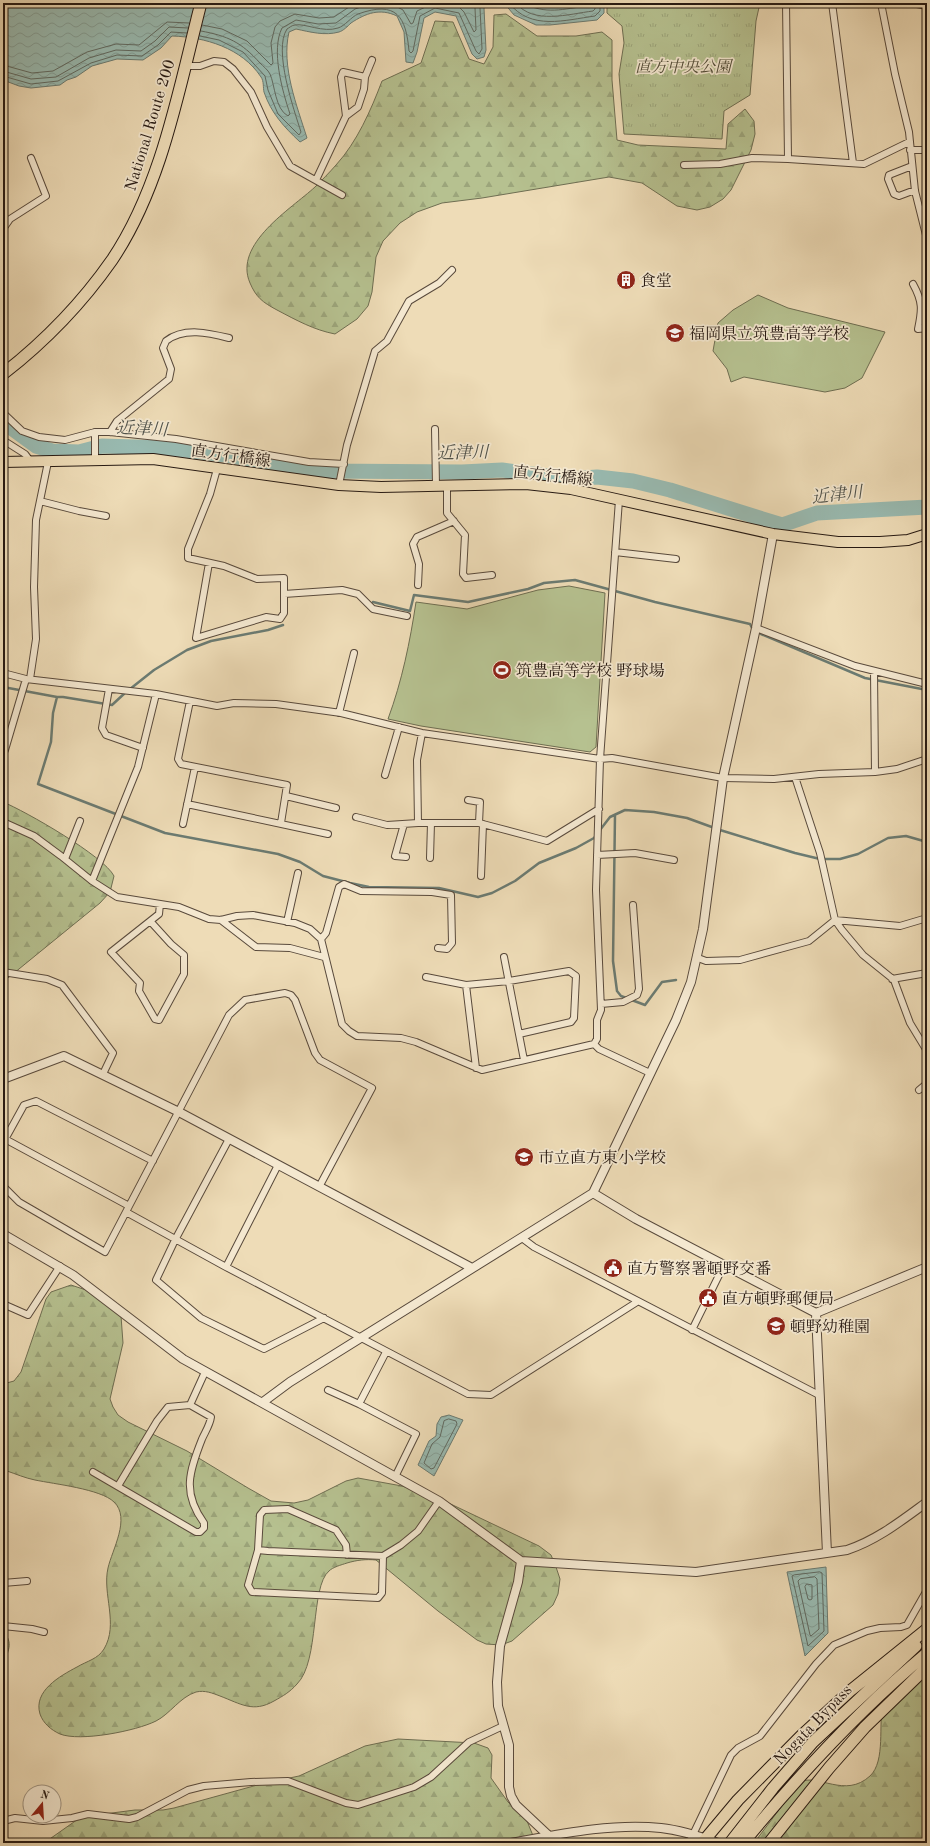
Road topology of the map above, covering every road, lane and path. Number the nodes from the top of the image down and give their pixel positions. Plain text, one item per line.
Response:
1 (200, 3) edge
2 (786, 3) edge
3 (832, 3) edge
4 (882, 3) edge
5 (912, 3) edge
6 (927, 6) edge
7 (372, 60) dead end
8 (186, 62) junction
9 (365, 77) junction
10 (346, 116) junction
11 (909, 142) junction
12 (910, 150) junction
13 (927, 150) edge
14 (30, 158) dead end
15 (788, 159) junction
16 (853, 163) junction
17 (684, 165) dead end
18 (912, 166) junction
19 (316, 180) junction
20 (915, 190) junction
21 (342, 195) dead end
22 (3, 229) edge
23 (927, 239) edge
24 (452, 270) dead end
25 (913, 284) dead end
26 (927, 328) edge
27 (229, 338) dead end
28 (3, 374) edge
29 (3, 413) edge
30 (435, 429) dead end
31 (110, 432) junction
32 (95, 434) junction
33 (3, 440) edge
34 (95, 456) junction
35 (3, 462) edge
36 (31, 462) junction
37 (48, 462) junction
38 (344, 465) junction
39 (217, 469) junction
40 (340, 484) junction
41 (436, 486) junction
42 (447, 486) junction
43 (619, 500) junction
44 (40, 501) junction
45 (106, 516) dead end
46 (454, 521) junction
47 (773, 534) junction
48 (927, 534) edge
49 (615, 552) junction
50 (676, 559) dead end
51 (209, 563) junction
52 (492, 576) dead end
53 (418, 585) dead end
54 (284, 594) junction
55 (407, 616) dead end
56 (756, 628) junction
57 (354, 653) dead end
58 (874, 671) junction
59 (3, 673) edge
60 (28, 679) junction
61 (927, 684) edge
62 (109, 689) junction
63 (156, 694) junction
64 (190, 701) junction
65 (339, 713) junction
66 (399, 727) junction
67 (422, 733) junction
68 (142, 748) junction
69 (5, 750) dead end
70 (600, 759) junction
71 (927, 759) edge
72 (195, 767) junction
73 (875, 772) junction
74 (385, 775) dead end
75 (795, 777) junction
76 (723, 778) junction
77 (286, 796) junction
78 (468, 800) dead end
79 (187, 804) junction
80 (336, 808) dead end
81 (599, 809) junction
82 (356, 817) dead end
83 (80, 821) dead end
84 (3, 822) edge
85 (280, 823) junction
86 (431, 823) junction
87 (183, 824) dead end
88 (404, 824) junction
89 (418, 824) junction
90 (481, 824) junction
91 (328, 834) dead end
92 (597, 855) junction
93 (406, 858) dead end
94 (430, 858) dead end
95 (65, 859) junction
96 (674, 860) dead end
97 (298, 873) dead end
98 (481, 876) dead end
99 (92, 881) junction
100 (160, 904) junction
101 (633, 905) dead end
102 (927, 918) edge
103 (221, 920) junction
104 (835, 920) junction
105 (151, 922) junction
106 (286, 922) junction
107 (321, 939) junction
108 (438, 948) dead end
109 (324, 957) junction
110 (504, 957) dead end
111 (698, 958) junction
112 (3, 972) edge
113 (927, 973) edge
114 (426, 977) dead end
115 (892, 979) junction
116 (509, 981) junction
117 (466, 985) junction
118 (601, 1004) junction
119 (519, 1034) junction
120 (594, 1044) junction
121 (927, 1051) edge
122 (524, 1060) junction
123 (476, 1068) junction
124 (650, 1073) junction
125 (103, 1074) junction
126 (3, 1079) edge
127 (927, 1081) edge
128 (919, 1090) dead end
129 (179, 1112) junction
130 (229, 1139) junction
131 (4, 1141) edge
132 (153, 1162) junction
133 (278, 1165) junction
134 (3, 1186) edge
135 (319, 1187) junction
136 (593, 1193) junction
137 (128, 1209) junction
138 (3, 1234) edge
139 (522, 1238) junction
140 (175, 1240) junction
141 (724, 1265) junction
142 (60, 1266) junction
143 (226, 1267) junction
144 (927, 1267) edge
145 (472, 1268) junction
146 (637, 1302) junction
147 (3, 1304) edge
148 (816, 1313) junction
149 (324, 1318) junction
150 (692, 1330) junction
151 (361, 1337) junction
152 (386, 1352) junction
153 (205, 1372) junction
154 (328, 1390) dead end
155 (818, 1395) junction
156 (263, 1402) junction
157 (359, 1404) junction
158 (190, 1405) junction
159 (93, 1472) dead end
160 (395, 1477) junction
161 (118, 1486) junction
162 (438, 1501) junction
163 (927, 1502) edge
164 (258, 1550) junction
165 (826, 1553) junction
166 (347, 1554) junction
167 (383, 1556) junction
168 (521, 1561) junction
169 (27, 1581) dead end
170 (3, 1583) edge
171 (927, 1590) edge
172 (3, 1626) edge
173 (927, 1629) edge
174 (44, 1632) dead end
175 (927, 1637) edge
176 (927, 1653) edge
177 (927, 1667) edge
178 (503, 1726) junction
179 (3, 1821) edge
180 (693, 1835) junction
181 (549, 1836) junction
182 (704, 1841) edge
183 (516, 1843) edge
184 (689, 1843) edge
185 (718, 1843) edge
186 (730, 1843) edge
187 (743, 1843) edge
188 (769, 1843) edge

1 - 8 highway, National Route 200
2 - 15 street
3 - 16 street
4 - 11 street
5 - 6 street
7 - 9 street
8 - 19 street
8 - 28 highway, National Route 200
9 - 10 street
9 - 10 street
10 - 19 street
11 - 12 street
11 - 16 street
12 - 13 street
12 - 18 street
14 - 22 street
15 - 16 street
15 - 17 street
18 - 20 street
18 - 20 street
19 - 21 street
20 - 23 street
24 - 38 street
25 - 26 street
27 - 31 street
29 - 32 street
30 - 41 street
31 - 32 street
31 - 38 street
32 - 34 street
33 - 36 street
34 - 37 main road, 直方行橋線
34 - 39 main road, 直方行橋線
35 - 36 main road, 直方行橋線
36 - 37 main road, 直方行橋線
37 - 44 street
38 - 40 street
39 - 40 main road, 直方行橋線
39 - 51 street
40 - 41 main road, 直方行橋線
41 - 42 main road, 直方行橋線
42 - 43 main road, 直方行橋線
42 - 46 street
43 - 47 main road, 直方行橋線
43 - 49 street
44 - 45 street
44 - 60 street
46 - 52 street
46 - 53 street
47 - 48 main road, 直方行橋線
47 - 56 street
49 - 50 street
49 - 70 street
51 - 54 street
51 - 54 street
54 - 55 street
56 - 58 street
56 - 76 street
57 - 65 street
58 - 61 street
58 - 73 street
59 - 60 street
60 - 62 street
60 - 69 street
62 - 63 street
62 - 68 street
63 - 64 street
63 - 68 street
64 - 65 street
64 - 72 street
65 - 66 street
66 - 67 street
66 - 74 street
67 - 70 street
67 - 89 street
68 - 99 street
70 - 76 street
70 - 81 street
71 - 73 street
72 - 77 street
72 - 79 street
73 - 75 street
75 - 76 street
75 - 104 street
76 - 111 street
77 - 80 street
77 - 85 street
78 - 90 street
79 - 85 street
79 - 87 street
81 - 90 street
81 - 92 street
82 - 88 street
83 - 95 street
84 - 95 street
85 - 91 street
86 - 89 street
86 - 90 street
86 - 94 street
88 - 89 street
88 - 93 street
90 - 98 street
92 - 96 street
92 - 118 street
95 - 99 street
97 - 106 street
99 - 100 street
100 - 103 street
100 - 105 street
101 - 118 street
102 - 104 street
103 - 106 street
103 - 109 street
104 - 111 street
104 - 115 street
105 - 105 street
106 - 107 street
107 - 108 street
107 - 109 street
109 - 123 street
110 - 116 street
111 - 124 street
112 - 125 street
113 - 115 street
114 - 117 street
115 - 121 street
116 - 117 street
116 - 119 street
116 - 119 street
117 - 123 street
118 - 120 street
119 - 122 street
120 - 122 street
120 - 124 street
122 - 123 street
124 - 136 street
125 - 126 street
125 - 129 street
127 - 128 street
129 - 130 street
129 - 132 street
129 - 135 street
130 - 133 street
130 - 140 street
131 - 132 street
131 - 137 street
132 - 137 street
133 - 135 street
133 - 143 street
134 - 137 street
135 - 145 street
136 - 139 street
136 - 141 street
137 - 140 street
138 - 142 street
139 - 145 street
139 - 146 street
140 - 143 street
140 - 149 street
141 - 148 street
141 - 150 street
142 - 147 street
142 - 153 street
143 - 149 street
144 - 148 street
145 - 151 street
146 - 150 street
146 - 152 street
148 - 155 street
149 - 151 street
150 - 155 street
151 - 152 street
151 - 156 street
152 - 157 street
153 - 156 street
153 - 158 street
154 - 157 street
155 - 165 street
156 - 160 street
157 - 160 street
158 - 161 street
158 - 161 street
159 - 161 street
160 - 162 street
162 - 167 street
162 - 168 street
163 - 165 street
164 - 166 street
164 - 166 street
164 - 167 street
165 - 168 street
166 - 167 street
168 - 178 street
169 - 170 street
171 - 180 street
172 - 174 street
173 - 182 highway
175 - 186 highway, Nogata Bypass
176 - 187 highway, Nogata Bypass
177 - 188 highway
178 - 179 street
178 - 181 street
180 - 181 street
180 - 182 street
180 - 184 street
181 - 183 street
182 - 185 street

